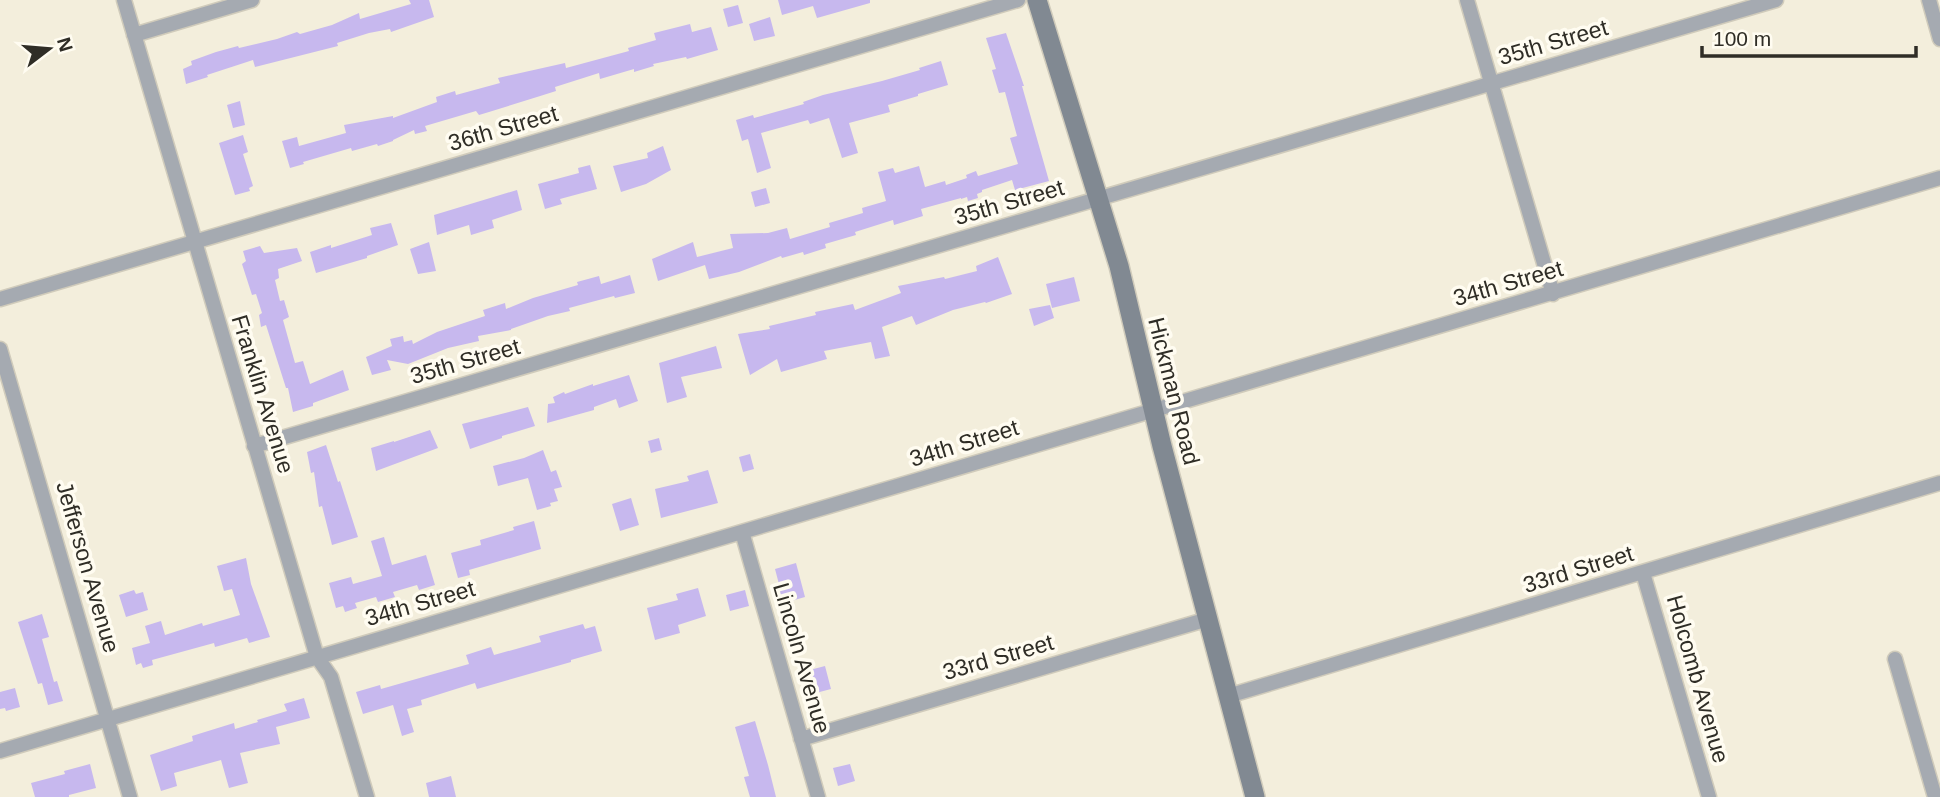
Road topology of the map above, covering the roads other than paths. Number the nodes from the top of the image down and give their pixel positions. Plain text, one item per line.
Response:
1 (124, 0) edge
2 (252, 0) edge
3 (1018, 0) edge
4 (1037, 0) edge
5 (1467, 0) edge
6 (1776, 0) edge
7 (1928, 0) edge
8 (134, 35) junction
9 (1940, 39) edge
10 (1492, 84) junction
11 (1940, 178) edge
12 (1098, 199) junction
13 (194, 242) junction
14 (1553, 294) junction
15 (0, 299) edge
16 (0, 349) edge
17 (1153, 410) junction
18 (254, 446) junction
19 (1940, 483) edge
20 (742, 533) junction
21 (1643, 573) junction
22 (1208, 619) junction
23 (317, 657) junction
24 (1895, 659) dead end
25 (1228, 696) junction
26 (108, 719) junction
27 (801, 739) junction
28 (0, 751) edge
29 (130, 797) edge
30 (367, 797) edge
31 (818, 797) edge
32 (1255, 797) edge
33 (1709, 797) edge
34 (1935, 797) edge

1 - 8 street, Franklin Avenue
2 - 8 street
3 - 13 street, 36th Street
4 - 12 main road, Hickman Road
5 - 10 street
6 - 10 street, 35th Street
7 - 9 street
8 - 13 street, Franklin Avenue
10 - 12 street, 35th Street
10 - 14 street
11 - 14 street, 34th Street
12 - 17 main road, Hickman Road
12 - 18 street, 35th Street
13 - 15 street, 36th Street
13 - 18 street, Franklin Avenue
14 - 17 street, 34th Street
16 - 26 street, Jefferson Avenue
17 - 20 street, 34th Street
17 - 22 main road, Hickman Road
18 - 23 street, Franklin Avenue
19 - 21 street, 33rd Street
20 - 23 street, 34th Street
20 - 27 street, Lincoln Avenue
21 - 25 street, 33rd Street
21 - 33 street, Holcomb Avenue
22 - 25 main road, Hickman Road
22 - 27 street, 33rd Street
23 - 26 street, 34th Street
23 - 30 street, Franklin Avenue
24 - 34 street
25 - 32 main road, Hickman Road
26 - 28 street, 34th Street
26 - 29 street, Jefferson Avenue
27 - 31 street, Lincoln Avenue

